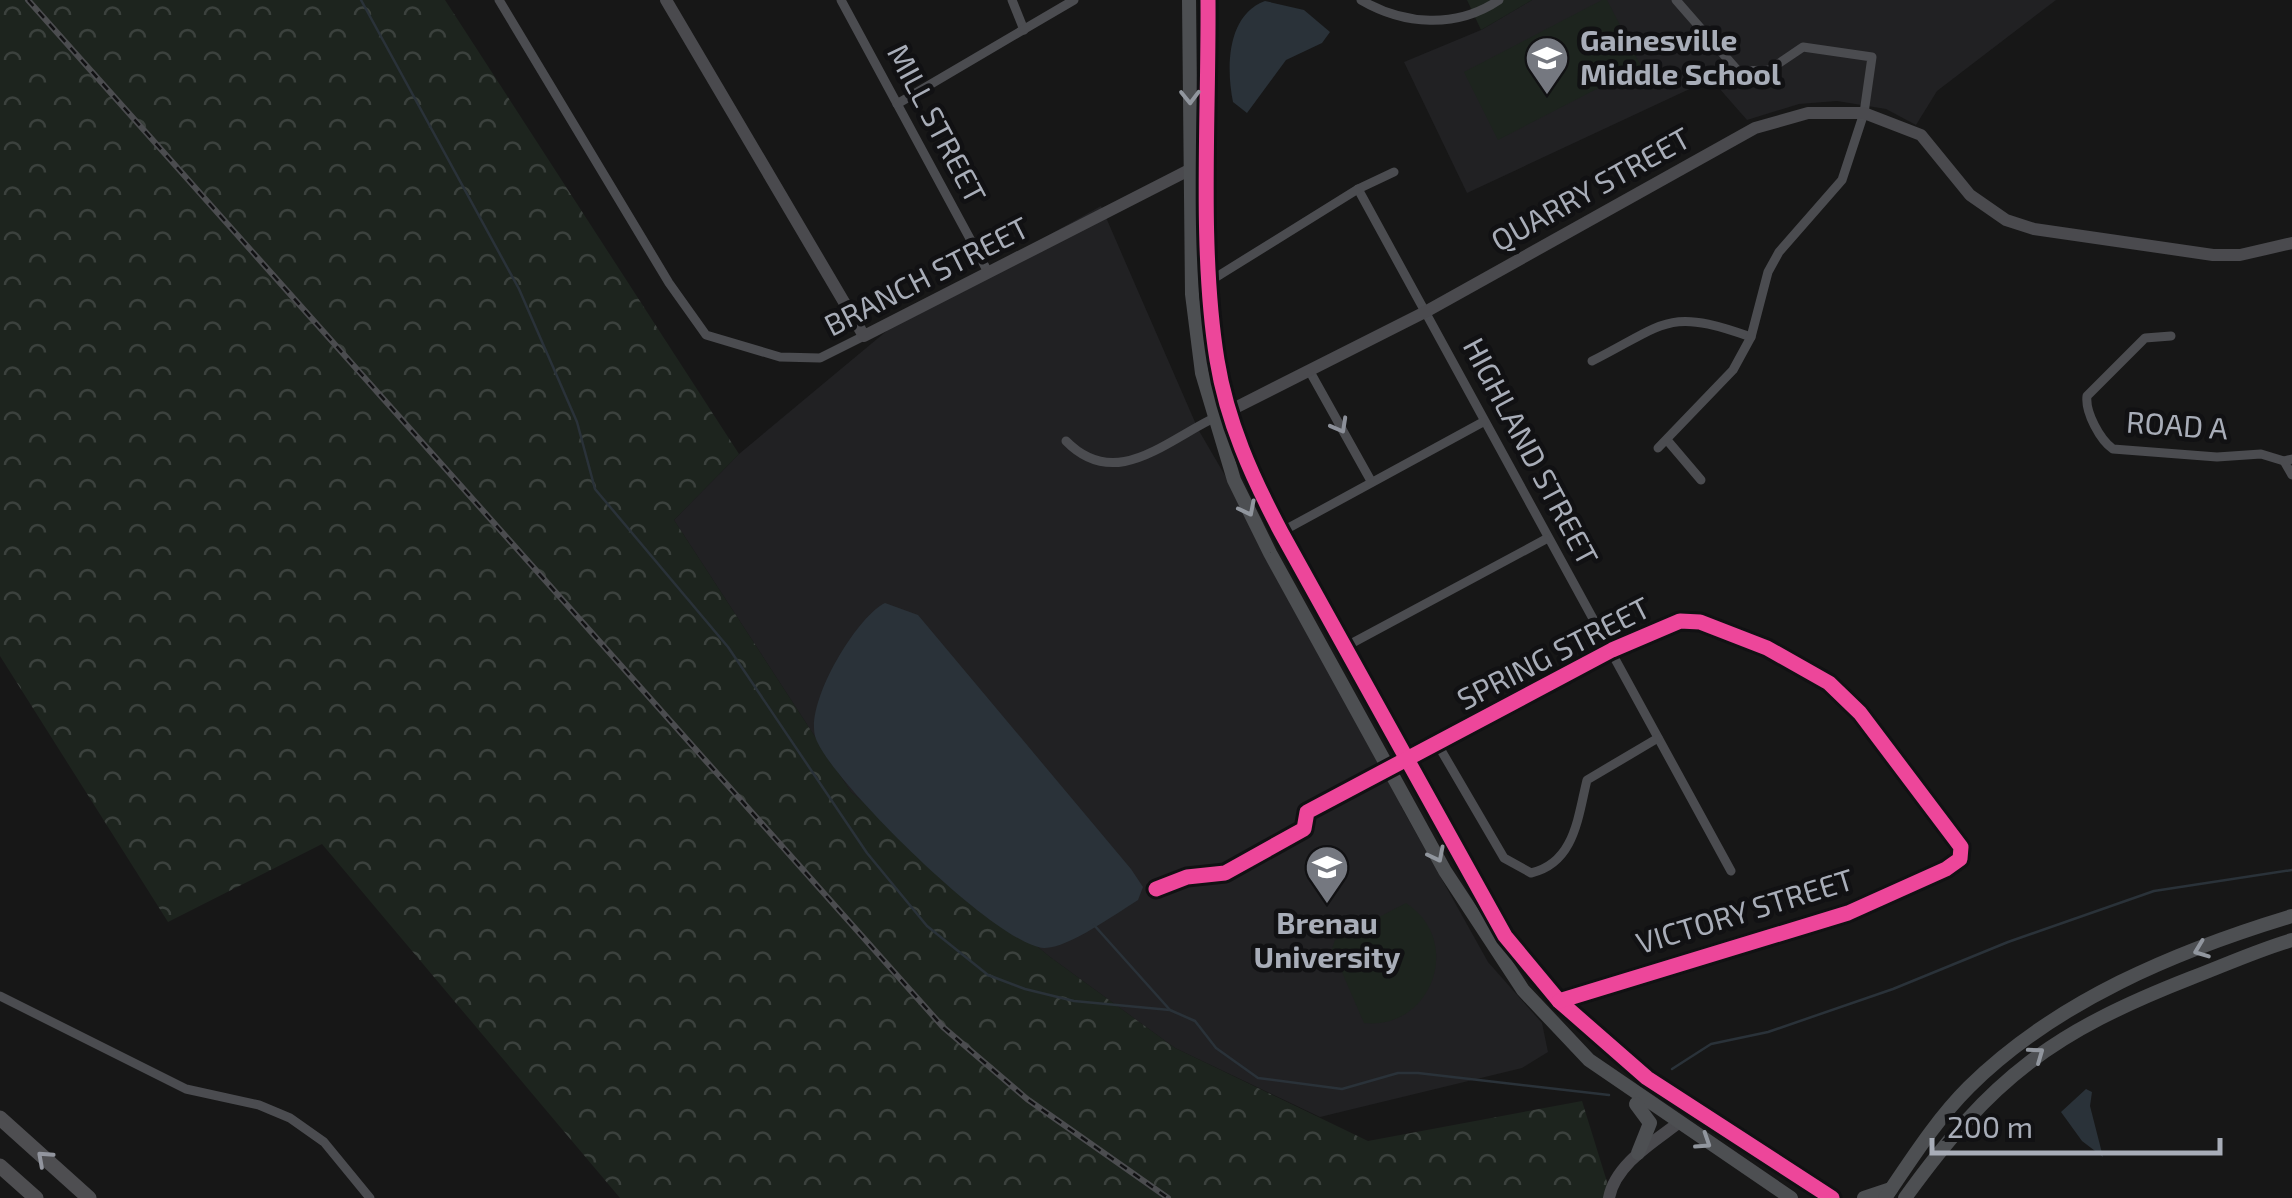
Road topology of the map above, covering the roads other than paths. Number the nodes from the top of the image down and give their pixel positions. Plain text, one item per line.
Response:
1 (499, 0) edge
2 (666, 0) edge
3 (841, 0) edge
4 (1012, 0) edge
5 (1074, 0) edge
6 (1189, 0) edge
7 (1208, 0) edge
8 (1361, 0) edge
9 (1499, 0) edge
10 (1676, 0) edge
11 (1024, 30) junction
12 (898, 104) junction
13 (1864, 113) junction
14 (1191, 169) junction
15 (1394, 172) dead end
16 (1358, 189) junction
17 (2292, 243) edge
18 (988, 272) junction
19 (1210, 282) junction
20 (1427, 311) junction
21 (864, 336) junction
22 (2170, 336) dead end
23 (1751, 338) junction
24 (1592, 361) dead end
25 (1309, 370) junction
26 (1229, 411) junction
27 (1212, 418) junction
28 (1483, 422) junction
29 (1667, 440) junction
30 (1066, 441) dead end
31 (1658, 448) dead end
32 (2288, 460) edge
33 (2292, 475) edge
34 (1702, 480) dead end
35 (1371, 482) junction
36 (1280, 532) junction
37 (1546, 539) junction
38 (1343, 648) junction
39 (1612, 650) junction
40 (1658, 738) junction
41 (1438, 745) junction
42 (1407, 761) junction
43 (1392, 768) junction
44 (1946, 870) joint
45 (1731, 871) dead end
46 (1156, 888) dead end
47 (2292, 916) edge
48 (2292, 940) edge
49 (0, 996) edge
50 (1559, 1001) junction
51 (1613, 1078) junction
52 (0, 1118) edge
53 (1677, 1124) junction
54 (1638, 1154) junction
55 (0, 1166) edge
56 (1610, 1191) edge
57 (1889, 1193) edge
58 (1907, 1196) edge
59 (1830, 1197) edge
60 (36, 1198) edge
61 (89, 1198) edge
62 (370, 1198) edge
63 (1621, 1198) edge
64 (1791, 1198) edge
65 (1846, 1198) edge
66 (1864, 1198) edge

1 - 21 street, BRANCH STREET
2 - 21 street
3 - 12 street, MILL STREET
4 - 11 street
5 - 11 street
6 -> 14 main road
7 - 19 main road
8 - 9 street
10 - 13 street
11 - 12 street
12 - 18 street, MILL STREET
13 - 17 street, QUARRY STREET
13 - 20 street, QUARRY STREET
13 - 23 street
14 - 18 street, BRANCH STREET
14 - 27 main road
15 - 16 street
16 - 19 street
16 - 20 street, HIGHLAND STREET
18 - 21 street, BRANCH STREET
19 - 26 main road
20 - 25 street, QUARRY STREET
20 - 28 street, HIGHLAND STREET
22 - 32 street, ROAD A
23 - 24 street
23 - 29 street
25 - 26 street, QUARRY STREET
25 -> 35 street
26 - 27 street
26 - 36 main road
27 - 30 street
27 -> 43 main road
28 - 35 street
28 - 37 street, HIGHLAND STREET
29 - 31 street
29 - 34 street
32 - 33 street, ROAD A
35 - 36 street
36 - 38 main road
37 - 38 street
37 - 39 street, HIGHLAND STREET
38 - 42 main road
39 - 40 street, HIGHLAND STREET
39 - 41 street, SPRING STREET
39 - 44 street, SPRING STREET
40 - 41 street
40 - 45 street, HIGHLAND STREET
41 - 42 street, SPRING STREET
42 - 43 street, SPRING STREET
42 - 50 main road
43 - 46 street, SPRING STREET
43 -> 51 main road
44 - 50 street, VICTORY STREET
47 -> 57 main road
58 -> 48 main road
49 - 62 street
50 - 59 main road
51 - 53 main road
51 - 54 main road
61 -> 52 highway
53 - 54 street
53 -> 64 main road
54 - 56 street
55 - 60 highway
56 - 63 street
57 - 66 main road
59 - 65 main road

